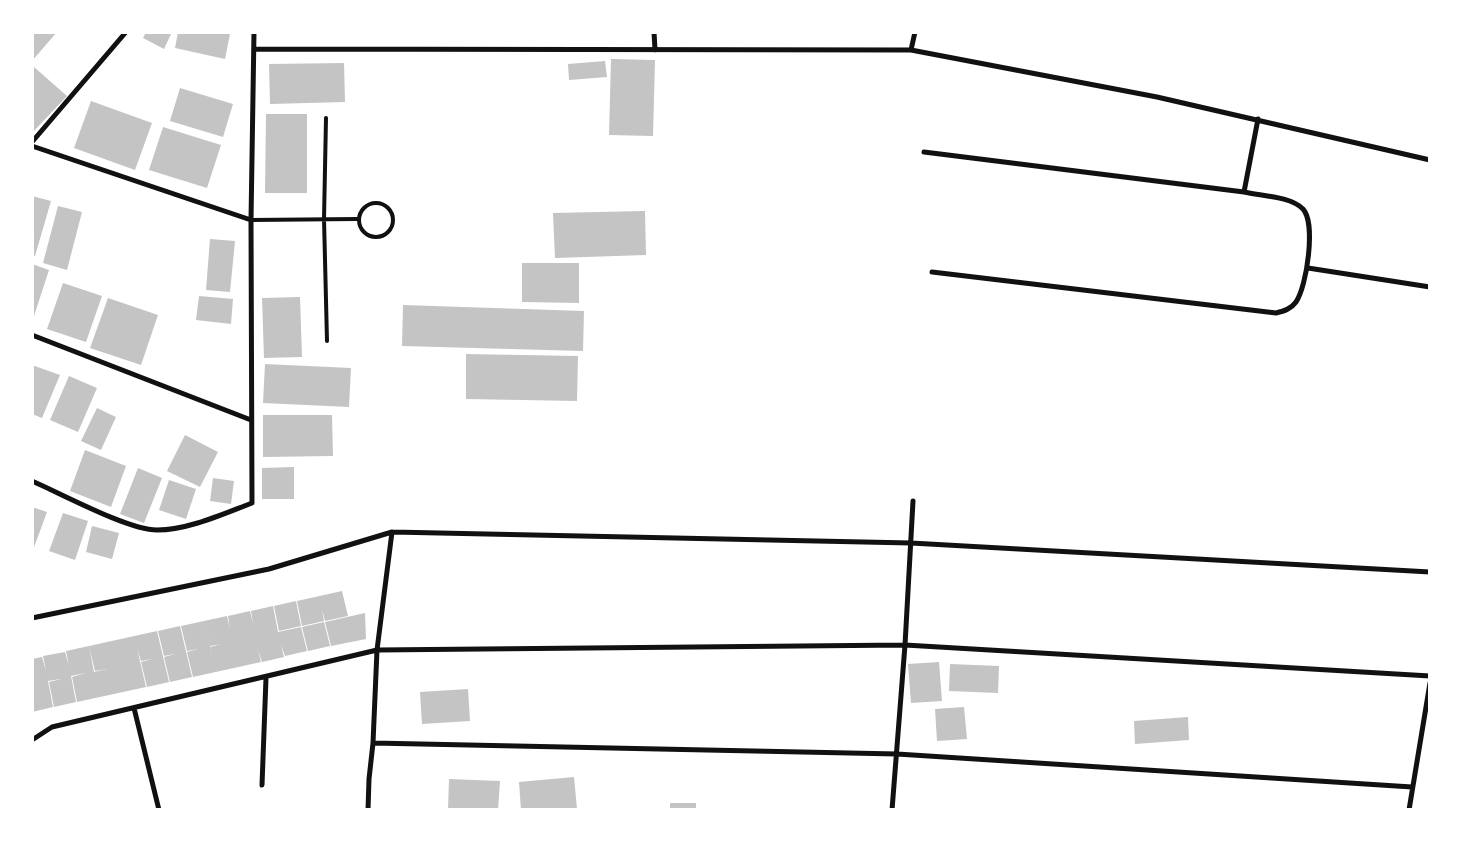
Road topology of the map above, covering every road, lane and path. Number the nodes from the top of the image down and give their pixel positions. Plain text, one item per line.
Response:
1 (126, 32) edge
2 (254, 32) edge
3 (654, 32) edge
4 (915, 32) edge
5 (254, 49) junction
6 (655, 50) junction
7 (911, 50) junction
8 (326, 118) dead end
9 (1258, 119) junction
10 (32, 142) edge
11 (32, 146) edge
12 (924, 152) dead end
13 (1430, 160) edge
14 (1244, 192) junction
15 (324, 219) junction
16 (357, 219) junction
17 (251, 220) junction
18 (1308, 268) junction
19 (932, 272) dead end
20 (1430, 287) edge
21 (32, 335) edge
22 (327, 341) dead end
23 (251, 420) junction
24 (32, 482) edge
25 (913, 501) dead end
26 (392, 532) junction
27 (911, 543) junction
28 (1430, 572) edge
29 (32, 618) edge
30 (905, 645) junction
31 (377, 650) junction
32 (1430, 676) edge
33 (266, 678) junction
34 (1430, 683) edge
35 (134, 708) junction
36 (32, 740) edge
37 (373, 742) junction
38 (898, 754) junction
39 (262, 785) dead end
40 (1412, 787) junction
41 (160, 810) edge
42 (368, 810) edge
43 (892, 810) edge
44 (1409, 810) edge

1 - 10 street
2 - 5 street
3 - 6 street
4 - 7 street
5 - 6 street
5 - 17 street
6 - 7 street
7 - 9 street
8 - 15 lane
9 - 13 street
9 - 14 street
11 - 17 street
12 - 14 street
14 - 18 street
15 - 16 lane
15 - 17 lane
15 - 22 lane
16 - 16 lane
17 - 23 street
18 - 19 street
18 - 20 street
21 - 23 street
23 - 24 street
25 - 27 street
26 - 27 street
26 - 29 street
26 - 31 street
27 - 28 street
27 - 30 street
30 - 31 street
30 - 32 street
30 - 38 street
31 - 33 street
31 - 37 street
33 - 35 street
33 - 39 street
34 - 40 street
35 - 36 street
35 - 41 street
37 - 38 street
37 - 42 street
38 - 40 street
38 - 43 street
40 - 44 street

